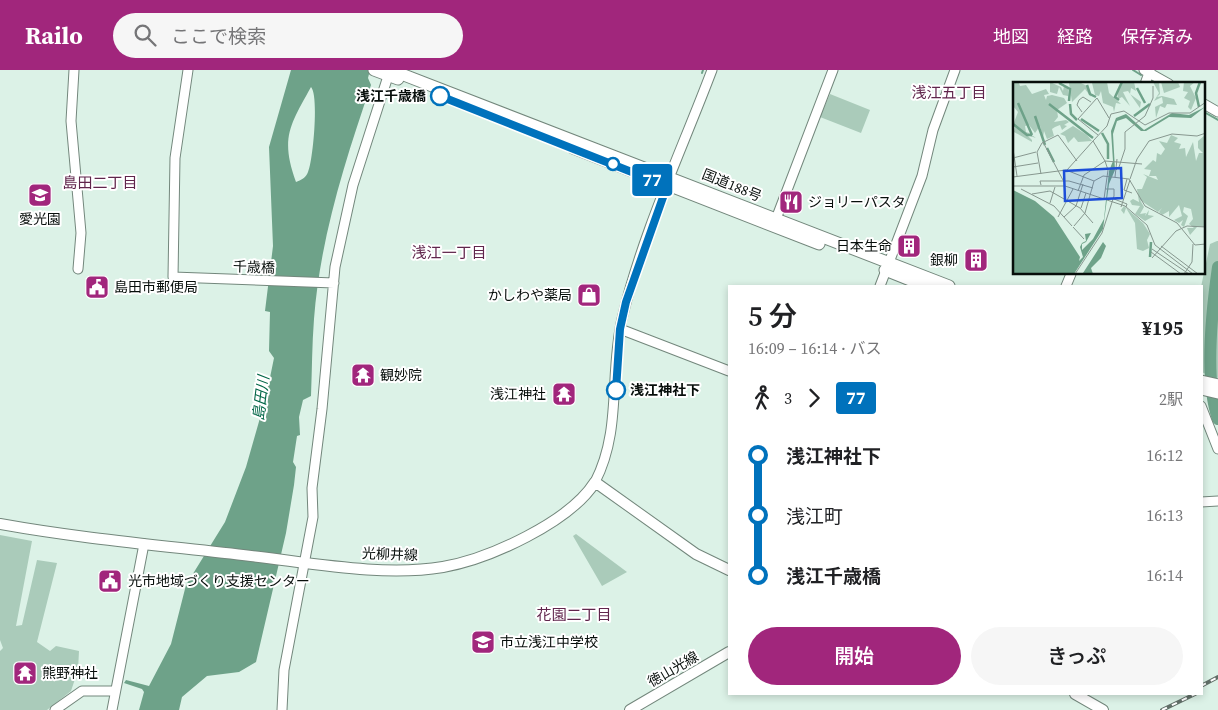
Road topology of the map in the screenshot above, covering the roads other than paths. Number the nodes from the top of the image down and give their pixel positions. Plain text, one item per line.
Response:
1 (74, 70) edge
2 (188, 70) edge
3 (712, 70) edge
4 (834, 70) edge
5 (955, 70) edge
6 (1148, 71) edge
7 (385, 72) edge
8 (1166, 82) edge
9 (1206, 105) edge
10 (1218, 112) edge
11 (669, 182) junction
12 (776, 219) junction
13 (888, 267) junction
14 (78, 269) dead end
15 (330, 283) junction
16 (880, 285) edge
17 (924, 285) edge
18 (943, 285) edge
19 (620, 329) junction
20 (728, 371) edge
21 (1218, 385) edge
22 (1203, 387) edge
23 (1203, 387) edge
24 (1218, 393) edge
25 (1203, 411) edge
26 (1218, 450) edge
27 (595, 482) junction
28 (1218, 501) edge
29 (1203, 502) edge
30 (0, 524) edge
31 (149, 544) junction
32 (300, 561) junction
33 (728, 570) edge
34 (728, 653) edge
35 (115, 691) junction
36 (1077, 695) edge
37 (55, 710) edge
38 (112, 710) edge
39 (282, 710) edge
40 (630, 710) edge
41 (1103, 710) edge

1 - 14 street
2 - 15 street, 千歳橋
3 - 11 street
4 - 12 street
5 - 13 street
6 - 8 street
7 - 11 highway, 国道188号
7 - 15 street
9 - 10 street
11 - 12 highway, 国道188号
11 - 13 highway, 国道188号
11 - 19 street
12 - 13 highway, 国道188号
13 - 16 street
13 - 17 highway, 国道188号
13 - 18 highway, 国道188号
15 - 32 street
19 - 20 street
19 - 27 street
21 - 22 highway
23 - 24 highway
25 - 26 street
27 - 32 main road, 光柳井線
27 - 33 main road
28 - 29 street
30 - 31 main road, 光柳井線
31 - 32 main road, 光柳井線
31 - 35 street
32 - 39 street
34 - 40 main road, 徳山光線
35 - 37 street
35 - 38 street
36 - 41 main road

